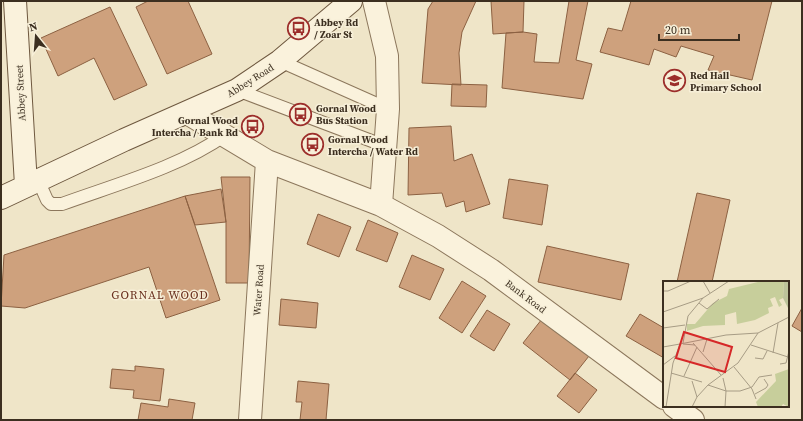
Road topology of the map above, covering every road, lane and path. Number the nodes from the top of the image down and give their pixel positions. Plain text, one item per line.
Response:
1 (15, 1) edge
2 (351, 1) edge
3 (374, 1) edge
4 (280, 61) junction
5 (237, 90) junction
6 (388, 109) junction
7 (187, 113) junction
8 (225, 136) junction
9 (384, 146) junction
10 (266, 161) junction
11 (32, 182) junction
12 (1, 198) edge
13 (381, 205) junction
14 (663, 397) edge
15 (675, 407) edge
16 (250, 420) edge
17 (693, 420) edge

1 - 11 street, Abbey Street
2 - 4 street, Abbey Road
3 - 6 street
4 - 5 street, Abbey Road
4 - 6 lane
5 - 7 street, Abbey Road
5 - 9 lane
6 - 9 street
7 - 8 street, Bank Road
7 - 11 street, Abbey Road
8 - 10 street, Bank Road
8 - 11 lane
9 - 13 street
10 - 13 street, Bank Road
10 - 16 street, Water Road
11 - 12 street, Abbey Road
13 - 14 street, Bank Road
15 - 17 street

